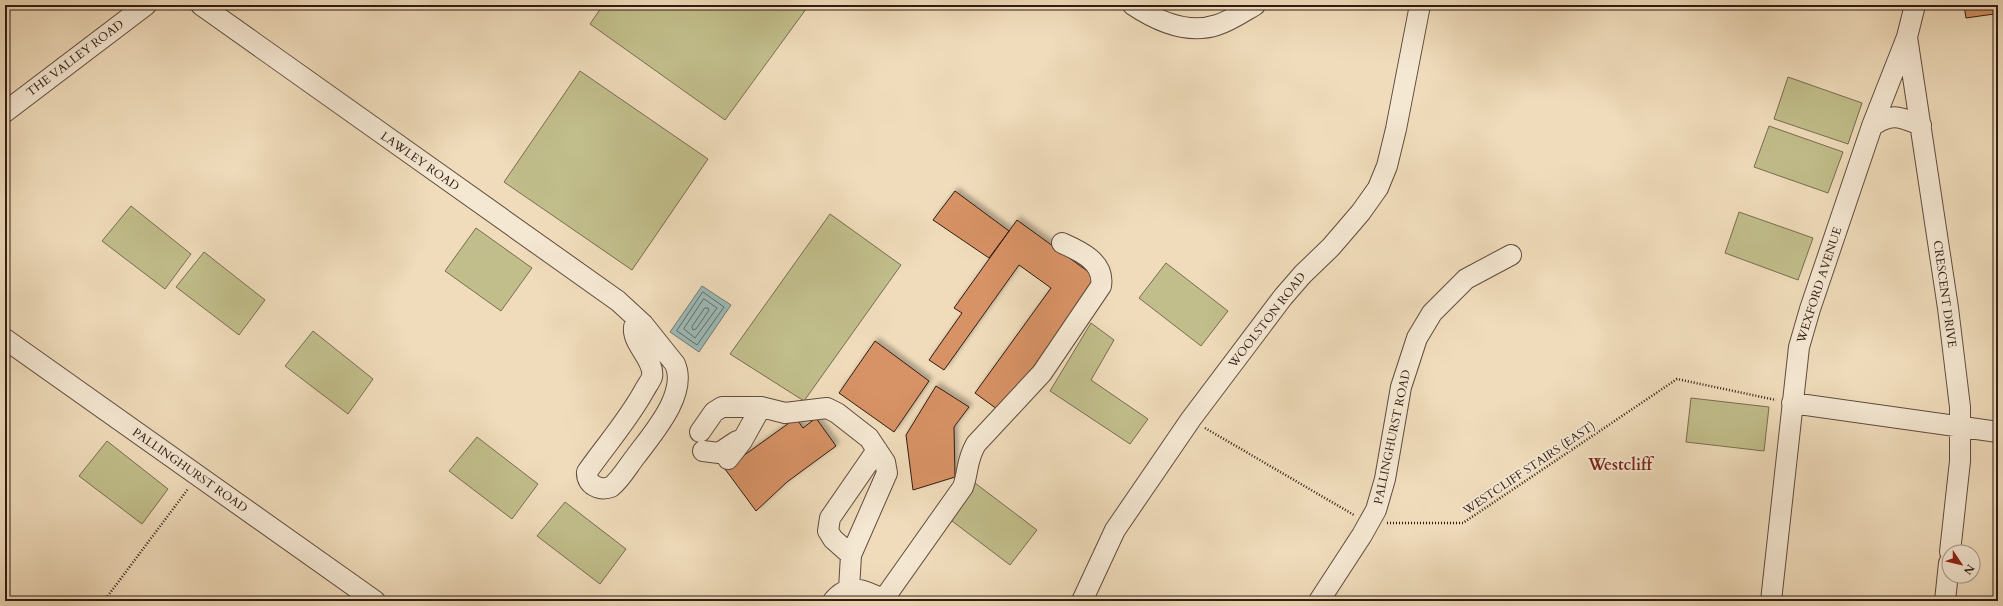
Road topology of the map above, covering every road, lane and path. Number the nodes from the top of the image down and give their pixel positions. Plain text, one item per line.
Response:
1 (146, 5) edge
2 (201, 5) edge
3 (1133, 5) edge
4 (1255, 5) edge
5 (1420, 5) edge
6 (1915, 5) edge
7 (1907, 37) junction
8 (5, 112) edge
9 (1921, 125) junction
10 (1872, 126) junction
11 (1062, 243) dead end
12 (1511, 255) dead end
13 (637, 320) junction
14 (5, 339) edge
15 (1792, 403) junction
16 (761, 407) junction
17 (1190, 419) junction
18 (1961, 426) junction
19 (1998, 432) edge
20 (742, 441) junction
21 (878, 450) junction
22 (728, 459) dead end
23 (198, 476) junction
24 (1369, 523) junction
25 (1951, 544) edge
26 (851, 555) junction
27 (1947, 584) edge
28 (841, 595) edge
29 (884, 600) edge
30 (104, 601) edge
31 (375, 601) edge
32 (1082, 601) edge
33 (1319, 601) edge
34 (1771, 601) edge
35 (1945, 601) edge

1 - 8 street, THE VALLEY ROAD
2 - 13 street, LAWLEY ROAD
3 - 4 street
5 - 17 street, WOOLSTON ROAD
6 - 7 street, WEXFORD AVENUE
7 - 9 street, CRESCENT DRIVE
7 - 10 street, WEXFORD AVENUE
9 - 10 street
9 - 18 street, CRESCENT DRIVE
10 - 15 street, WEXFORD AVENUE
11 - 29 street
12 - 24 street, PALLINGHURST ROAD
13 - 13 street, LAWLEY ROAD
14 - 23 street, PALLINGHURST ROAD
15 - 18 street
15 - 24 path, WESTCLIFF STAIRS (EAST)
15 - 34 street, WEXFORD AVENUE
16 - 20 street
16 - 20 street
16 - 21 street
17 - 24 path
17 - 32 street, WOOLSTON ROAD
18 - 19 street
18 - 25 street, CRESCENT DRIVE
20 - 22 street
21 - 26 street
21 - 26 street
23 - 30 path
23 - 31 street, PALLINGHURST ROAD
24 - 33 street, PALLINGHURST ROAD
26 - 28 street
27 - 35 street
28 - 29 street

